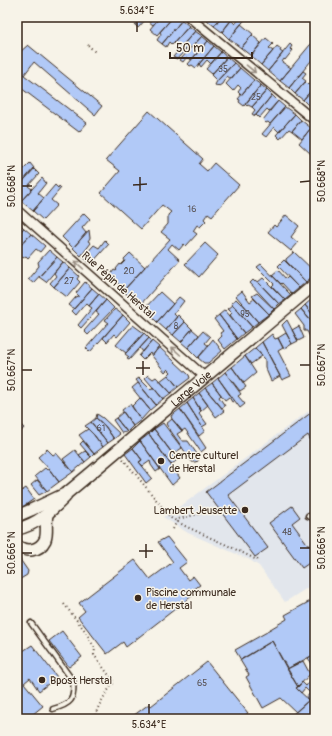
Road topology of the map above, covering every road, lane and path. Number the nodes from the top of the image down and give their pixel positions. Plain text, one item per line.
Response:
1 (189, 17) edge
2 (88, 45) dead end
3 (95, 52) dead end
4 (315, 121) edge
5 (17, 210) edge
6 (315, 284) edge
7 (205, 377) junction
8 (118, 452) junction
9 (67, 493) junction
10 (212, 511) dead end
11 (47, 515) junction
12 (17, 516) edge
13 (308, 516) dead end
14 (315, 519) edge
15 (177, 520) junction
16 (17, 529) edge
17 (173, 529) dead end
18 (17, 546) edge
19 (259, 558) dead end
20 (64, 604) dead end
21 (31, 623) dead end
22 (53, 709) dead end
23 (94, 719) edge

1 -> 4 street
2 - 3 path
7 -> 5 street, Rue Pépin de Herstal
6 - 7 street, Large Voie
7 - 8 street, Large Voie
8 - 9 street, Large Voie
8 - 15 path
9 - 11 street, Large Voie
9 - 12 street, Large Voie
10 - 15 path
11 - 16 street, Large Voie
11 - 18 street
13 - 14 lane
15 - 17 path
15 - 19 path
20 - 23 path
21 - 22 lane

